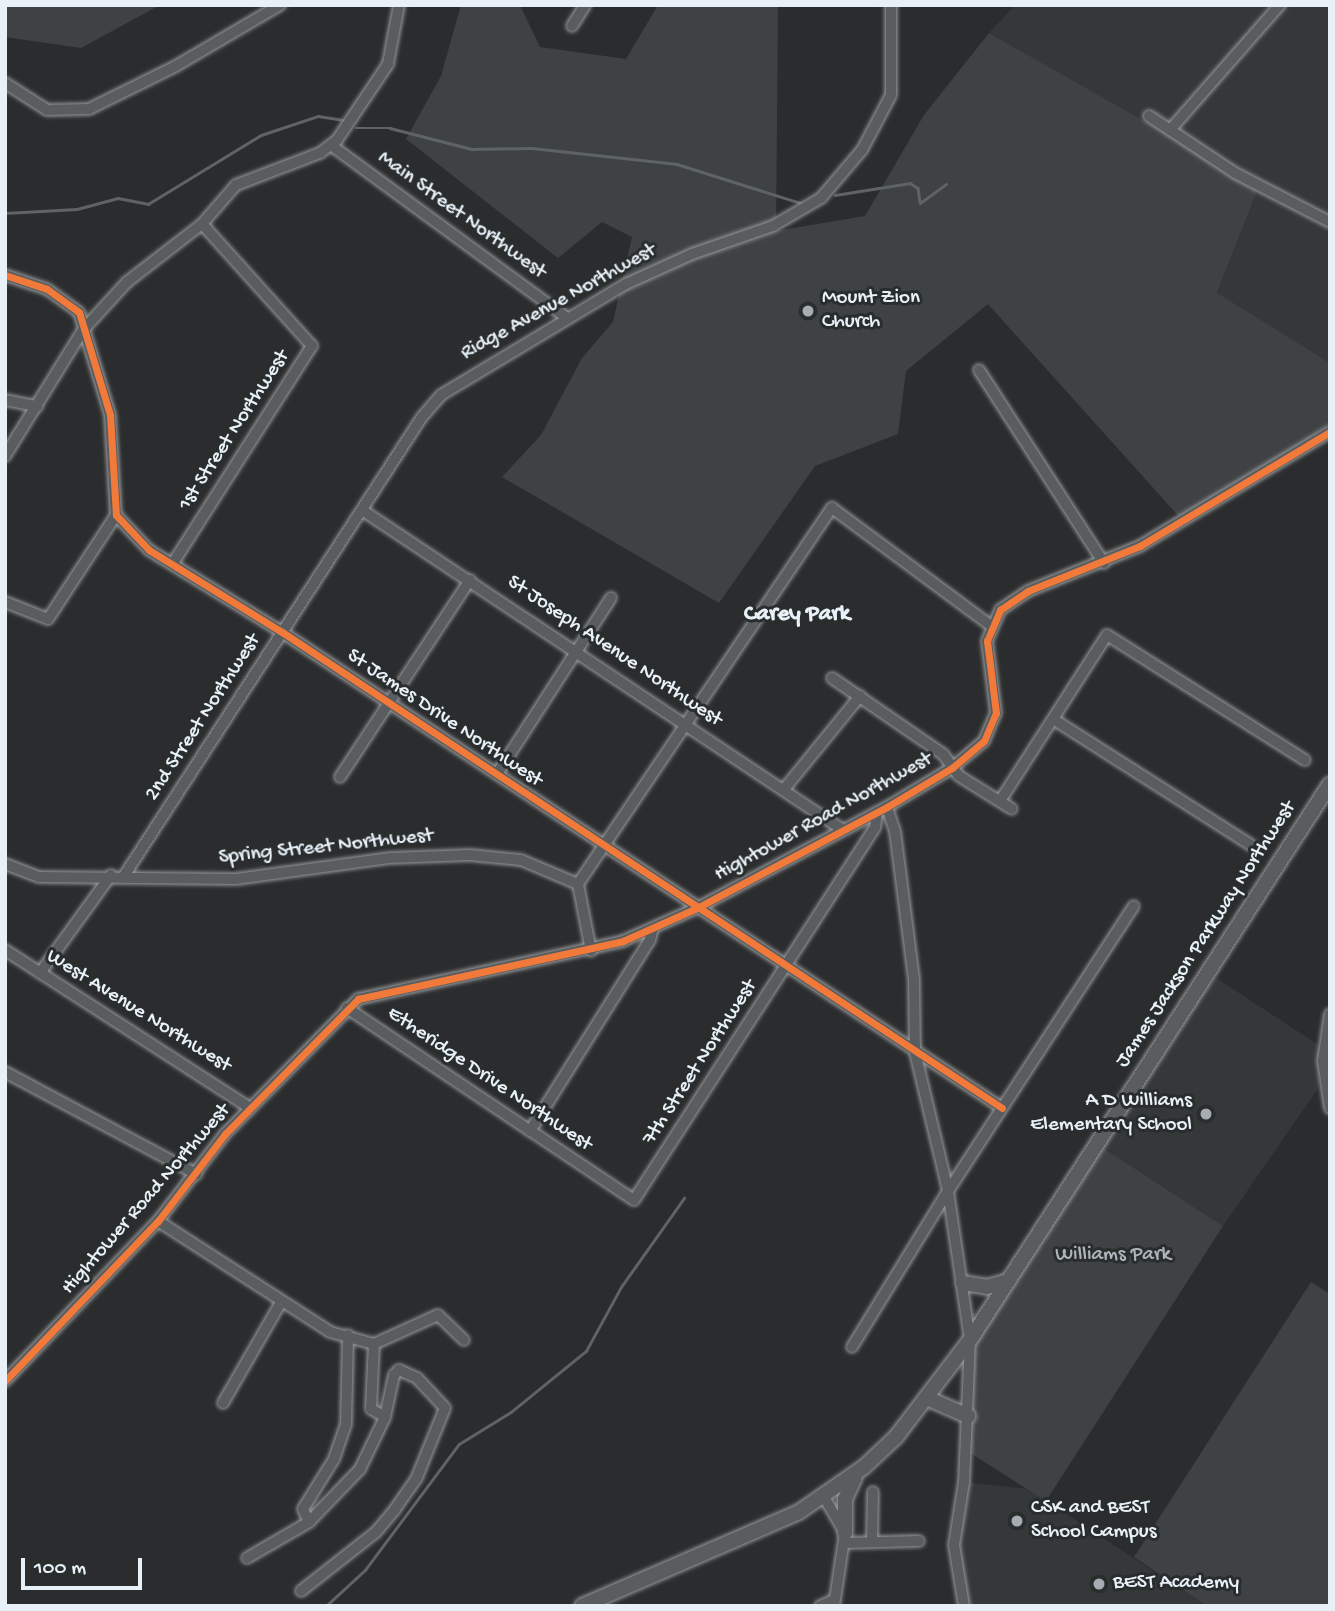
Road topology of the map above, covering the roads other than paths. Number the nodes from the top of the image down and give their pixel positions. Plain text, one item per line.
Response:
1 (280, 5) edge
2 (400, 5) edge
3 (585, 5) edge
4 (891, 5) edge
5 (1280, 5) edge
6 (572, 26) dead end
7 (5, 83) edge
8 (1149, 116) dead end
9 (1170, 130) junction
10 (332, 146) junction
11 (1330, 222) edge
12 (202, 224) junction
13 (5, 275) edge
14 (568, 318) junction
15 (83, 330) junction
16 (979, 370) dead end
17 (5, 400) edge
18 (37, 406) junction
19 (1330, 432) edge
20 (5, 456) edge
21 (362, 510) junction
22 (116, 514) junction
23 (173, 563) junction
24 (1104, 563) junction
25 (471, 580) junction
26 (611, 598) dead end
27 (5, 602) edge
28 (990, 625) junction
29 (282, 632) junction
30 (577, 651) junction
31 (832, 678) dead end
32 (860, 696) junction
33 (390, 704) junction
34 (1053, 719) junction
35 (685, 722) junction
36 (1305, 760) dead end
37 (952, 768) junction
38 (497, 774) junction
39 (340, 777) dead end
40 (1330, 784) edge
41 (785, 788) junction
42 (1000, 801) junction
43 (882, 809) junction
44 (1012, 809) dead end
45 (843, 830) junction
46 (1251, 845) dead end
47 (603, 846) junction
48 (5, 864) edge
49 (111, 876) junction
50 (124, 876) junction
51 (578, 884) junction
52 (1134, 906) dead end
53 (697, 908) junction
54 (653, 928) junction
55 (5, 950) edge
56 (591, 951) junction
57 (787, 968) junction
58 (40, 973) junction
59 (347, 1008) junction
60 (1330, 1014) edge
61 (915, 1052) junction
62 (5, 1072) edge
63 (250, 1108) junction
64 (1002, 1108) junction
65 (1330, 1108) edge
66 (530, 1131) junction
67 (196, 1174) junction
68 (608, 1183) joint
69 (948, 1191) junction
70 (158, 1221) junction
71 (1007, 1281) junction
72 (963, 1283) junction
73 (281, 1301) junction
74 (348, 1335) junction
75 (464, 1340) dead end
76 (970, 1340) junction
77 (374, 1344) junction
78 (852, 1347) dead end
79 (5, 1381) edge
80 (929, 1399) junction
81 (223, 1404) dead end
82 (968, 1416) junction
83 (385, 1417) junction
84 (861, 1469) junction
85 (873, 1492) dead end
86 (824, 1497) junction
87 (309, 1522) junction
88 (845, 1538) junction
89 (919, 1541) dead end
90 (872, 1542) junction
91 (247, 1558) dead end
92 (301, 1591) dead end
93 (834, 1603) edge
94 (582, 1606) edge
95 (820, 1606) edge
96 (964, 1606) edge

1 - 7 street
2 - 10 street
3 - 6 street
4 - 14 street, Ridge Avenue Northwest
5 - 9 street
8 - 9 street
9 - 11 street
10 - 12 street
10 - 14 street, Main Street Northwest
12 - 15 street
12 - 23 street, 1st Street Northwest
13 - 15 street
14 - 21 street, Ridge Avenue Northwest
15 - 18 street
15 - 22 street
16 - 24 street
17 - 18 street
18 - 20 street
19 - 24 street
21 - 25 street, St Joseph Avenue Northwest
21 - 29 street, 2nd Street Northwest
22 - 23 street, St James Drive Northwest
22 - 27 street
23 - 29 street, St James Drive Northwest
24 - 28 street
25 - 30 street, St Joseph Avenue Northwest
25 - 33 street
26 - 30 street
28 - 35 street
28 - 37 street, Hightower Road Northwest
29 - 33 street, St James Drive Northwest
29 - 50 street, 2nd Street Northwest
30 - 35 street, St Joseph Avenue Northwest
30 - 38 street
31 - 32 street
32 - 37 street
32 - 41 street
33 - 38 street, St James Drive Northwest
33 - 39 street
34 - 36 street
34 - 42 street
34 - 46 street
35 - 41 street, St Joseph Avenue Northwest
35 - 47 street
37 - 42 street
37 - 43 street, Hightower Road Northwest
38 - 47 street, St James Drive Northwest
40 - 71 main road, James Jackson Parkway Northwest
41 - 45 street, St Joseph Avenue Northwest
42 - 44 street
43 - 45 street, Hightower Road Northwest
43 - 57 street, 7th Street Northwest
43 - 61 street
45 - 53 street, Hightower Road Northwest
47 - 51 street
47 - 53 street, St James Drive Northwest
48 - 49 street, Spring Street Northwest
49 - 50 street, Spring Street Northwest
49 - 58 street
50 - 51 street, Spring Street Northwest
51 - 56 street
52 - 64 street
53 - 54 street, Hightower Road Northwest
53 - 57 street, St James Drive Northwest
54 - 56 street, Hightower Road Northwest
54 - 66 street
55 - 58 street, West Avenue Northwest
56 - 59 street, Hightower Road Northwest
57 - 61 street, St James Drive Northwest
57 - 68 street, 7th Street Northwest
58 - 63 street, West Avenue Northwest
59 - 63 street, Hightower Road Northwest
59 - 66 street, Etheridge Drive Northwest
60 - 65 street
61 - 64 street, St James Drive Northwest
61 - 69 street
62 - 67 street
63 - 67 street, Hightower Road Northwest
64 - 69 street
66 - 68 street, Etheridge Drive Northwest
67 - 70 street, Hightower Road Northwest
69 - 72 street
69 - 78 street
70 - 73 street
70 - 79 street, Hightower Road Northwest
71 - 72 main road
71 - 76 main road, James Jackson Parkway Northwest
72 - 76 street
73 - 74 street
73 - 81 street
74 - 77 street
74 - 87 street
75 - 77 street
76 - 80 main road, James Jackson Parkway Northwest
76 - 82 street
77 - 83 street
80 - 82 main road
80 - 84 main road, James Jackson Parkway Northwest
82 - 96 street
83 - 87 street
83 - 92 street
84 - 86 main road, James Jackson Parkway Northwest
84 - 88 main road
85 - 90 street
86 - 88 street
86 - 94 main road, James Jackson Parkway Northwest
87 - 91 street
88 - 90 street
88 - 93 street
89 - 90 street
93 - 95 street

